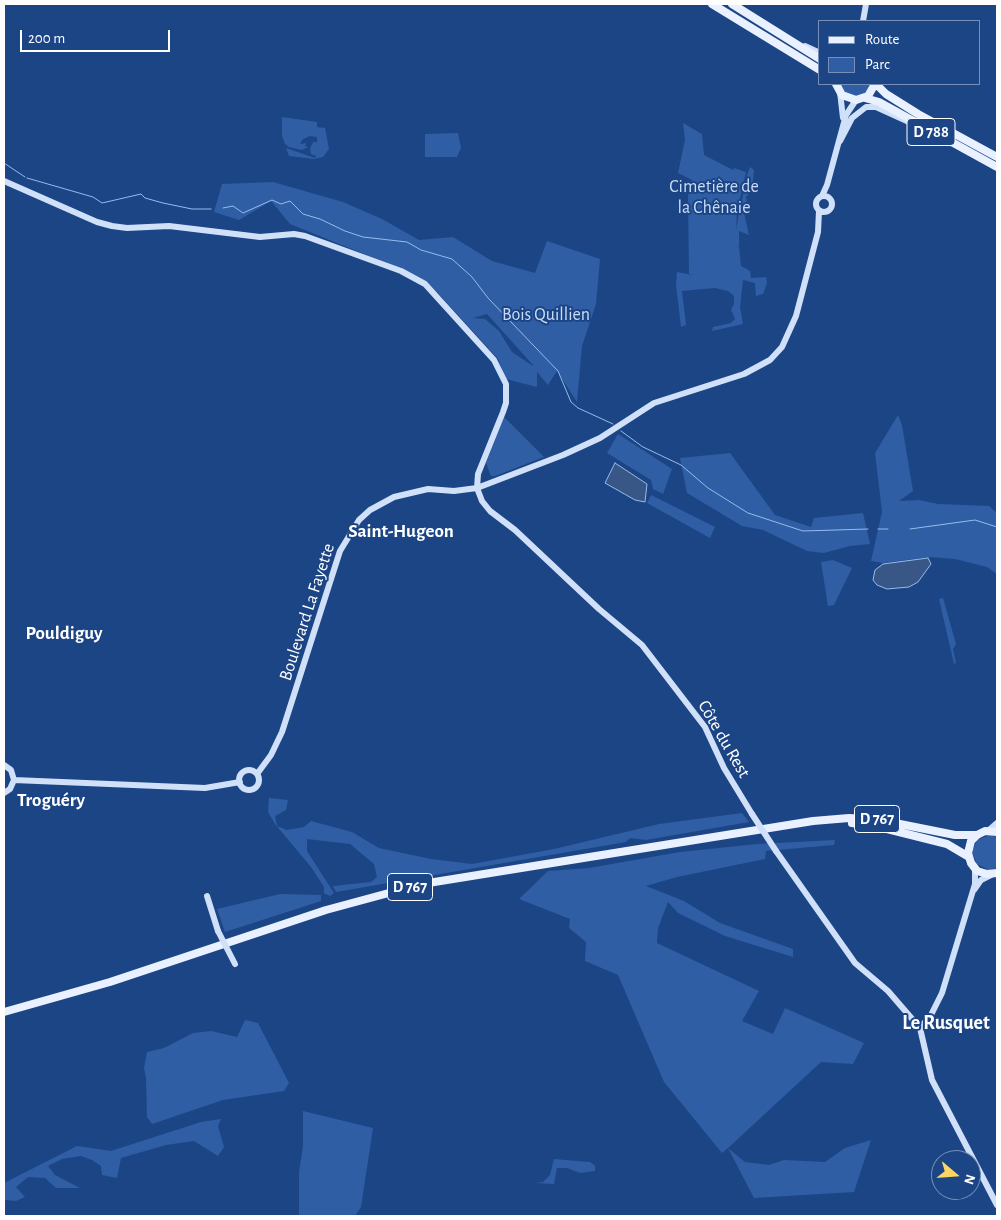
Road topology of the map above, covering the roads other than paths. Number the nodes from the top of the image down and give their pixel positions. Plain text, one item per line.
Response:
1 (712, 4) edge
2 (732, 4) edge
3 (866, 4) edge
4 (863, 20) edge
5 (771, 27) junction
6 (818, 53) edge
7 (818, 58) edge
8 (818, 69) edge
9 (836, 85) edge
10 (875, 85) edge
11 (877, 85) edge
12 (840, 92) junction
13 (865, 98) junction
14 (856, 100) junction
15 (942, 137) junction
16 (840, 141) junction
17 (836, 155) junction
18 (997, 156) edge
19 (997, 167) edge
20 (4, 181) edge
21 (822, 196) junction
22 (831, 199) junction
23 (819, 210) junction
24 (829, 211) junction
25 (818, 232) junction
26 (477, 488) junction
27 (4, 765) edge
28 (257, 774) junction
29 (14, 780) junction
30 (240, 782) junction
31 (4, 794) edge
32 (831, 820) junction
33 (997, 823) edge
34 (993, 831) edge
35 (976, 835) junction
36 (968, 857) junction
37 (975, 868) junction
38 (994, 874) edge
39 (972, 893) junction
40 (207, 896) dead end
41 (235, 964) dead end
42 (4, 1012) edge
43 (920, 1028) junction
44 (997, 1205) edge

1 - 8 main road
2 - 5 main road
3 - 4 street
5 - 6 street
5 - 7 main road
9 - 12 main road
10 - 13 main road
11 - 18 main road, D 788
12 - 14 main road
12 - 16 street
13 - 14 main road
13 - 15 main road, D 788
14 - 16 street
15 - 16 street
15 - 19 main road, D 788
16 - 17 street
17 - 21 street
17 - 22 street
20 - 26 street
21 - 22 street
21 - 23 street
22 - 24 street
23 - 24 street
23 - 25 street
24 - 25 street
25 - 26 street, Boulevard La Fayette
26 - 28 street, Boulevard La Fayette
26 - 43 street, Côte du Rest, bridge
27 - 29 street
28 - 30 street
28 - 30 street
29 - 30 street
29 - 31 street
32 - 35 main road, D 767
32 - 36 main road, D 767
32 - 42 main road, D 767
33 - 34 street
34 - 35 main road
35 - 36 main road
36 - 37 main road
37 - 38 main road
37 - 39 street
38 - 39 street
39 - 43 street
40 - 41 street, bridge
43 - 44 street

